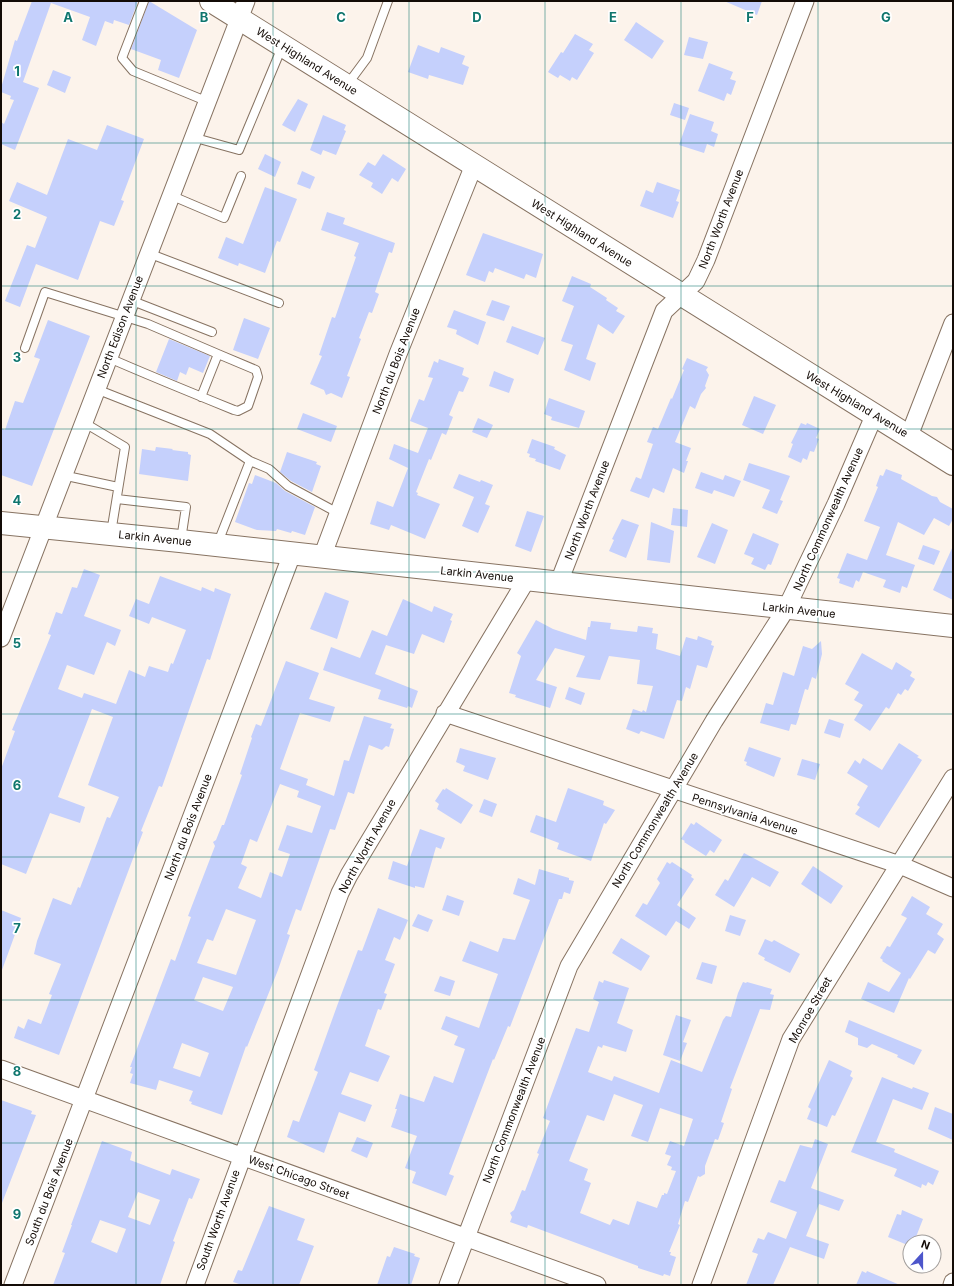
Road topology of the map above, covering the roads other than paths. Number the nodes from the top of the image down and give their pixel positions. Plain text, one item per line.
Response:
1 (144, 1) edge
2 (211, 1) edge
3 (388, 1) edge
4 (805, 1) edge
5 (242, 9) edge
6 (283, 46) junction
7 (347, 86) junction
8 (206, 101) junction
9 (192, 136) junction
10 (474, 165) junction
11 (241, 176) dead end
12 (170, 195) junction
13 (148, 253) junction
14 (681, 294) junction
15 (130, 300) junction
16 (279, 303) dead end
17 (123, 317) junction
18 (953, 323) edge
19 (212, 332) dead end
20 (25, 348) dead end
21 (218, 354) junction
22 (109, 358) junction
23 (96, 389) junction
24 (201, 397) junction
25 (874, 416) junction
26 (83, 422) junction
27 (909, 436) junction
28 (250, 461) junction
29 (953, 464) edge
30 (62, 475) junction
31 (118, 487) junction
32 (117, 499) junction
33 (338, 513) junction
34 (1, 523) edge
35 (42, 528) junction
36 (111, 534) junction
37 (180, 541) junction
38 (217, 545) junction
39 (292, 554) junction
40 (322, 557) junction
41 (527, 579) junction
42 (560, 582) junction
43 (786, 609) junction
44 (953, 626) edge
45 (1, 638) edge
46 (445, 713) junction
47 (953, 778) edge
48 (674, 790) junction
49 (900, 865) junction
50 (953, 888) edge
51 (1, 1069) edge
52 (84, 1099) junction
53 (242, 1156) junction
54 (465, 1238) junction
55 (13, 1285) edge
56 (195, 1285) edge
57 (448, 1285) edge
58 (597, 1285) edge
59 (701, 1285) edge

1 - 8 lane
2 - 5 main road, West Highland Avenue
3 - 7 lane
4 - 14 street, North Worth Avenue
5 - 6 main road, West Highland Avenue
5 - 8 street, North Edison Avenue
6 - 7 main road, West Highland Avenue
6 - 9 lane
7 - 10 main road, West Highland Avenue
8 - 9 street, North Edison Avenue
9 - 12 street, North Edison Avenue
10 - 14 main road, West Highland Avenue
10 - 33 street, North du Bois Avenue
11 - 12 lane
12 - 13 street, North Edison Avenue
13 - 15 street, North Edison Avenue
13 - 16 lane
14 - 25 main road, West Highland Avenue
14 - 42 street, North Worth Avenue
15 - 17 street, North Edison Avenue
15 - 19 lane
17 - 20 lane
17 - 21 lane
17 - 22 street, North Edison Avenue
18 - 27 street
21 - 24 lane
21 - 24 lane
22 - 23 street, North Edison Avenue
22 - 24 lane
23 - 26 street, North Edison Avenue
23 - 28 lane
25 - 27 main road, West Highland Avenue
25 - 43 street, North Commonwealth Avenue
26 - 30 street, North Edison Avenue
26 - 31 lane
27 - 29 main road, West Highland Avenue
28 - 33 lane
28 - 38 lane
30 - 31 lane
30 - 35 street, North Edison Avenue
31 - 32 lane
32 - 36 lane
32 - 37 lane
33 - 40 street, North du Bois Avenue
34 - 35 main road, Larkin Avenue
35 - 36 main road, Larkin Avenue
35 - 45 street, North Edison Avenue
36 - 37 main road, Larkin Avenue
37 - 38 main road, Larkin Avenue
38 - 39 main road, Larkin Avenue
39 - 40 main road, Larkin Avenue
39 - 52 street, North du Bois Avenue
40 - 41 main road, Larkin Avenue
41 - 42 main road, Larkin Avenue
41 - 46 street, North Worth Avenue
42 - 43 main road, Larkin Avenue
43 - 44 main road, Larkin Avenue
43 - 48 street, North Commonwealth Avenue
46 - 48 street, Pennsylvania Avenue
46 - 53 street, North Worth Avenue
47 - 49 street, Monroe Street
48 - 49 street, Pennsylvania Avenue
48 - 54 street, North Commonwealth Avenue
49 - 50 street, Pennsylvania Avenue
49 - 59 street, Monroe Street
51 - 52 street, West Chicago Street
52 - 53 street, West Chicago Street
52 - 55 street, South du Bois Avenue
53 - 54 street, West Chicago Street
53 - 56 street, South Worth Avenue
54 - 57 street, North Commonwealth Avenue
54 - 58 street, West Chicago Street

